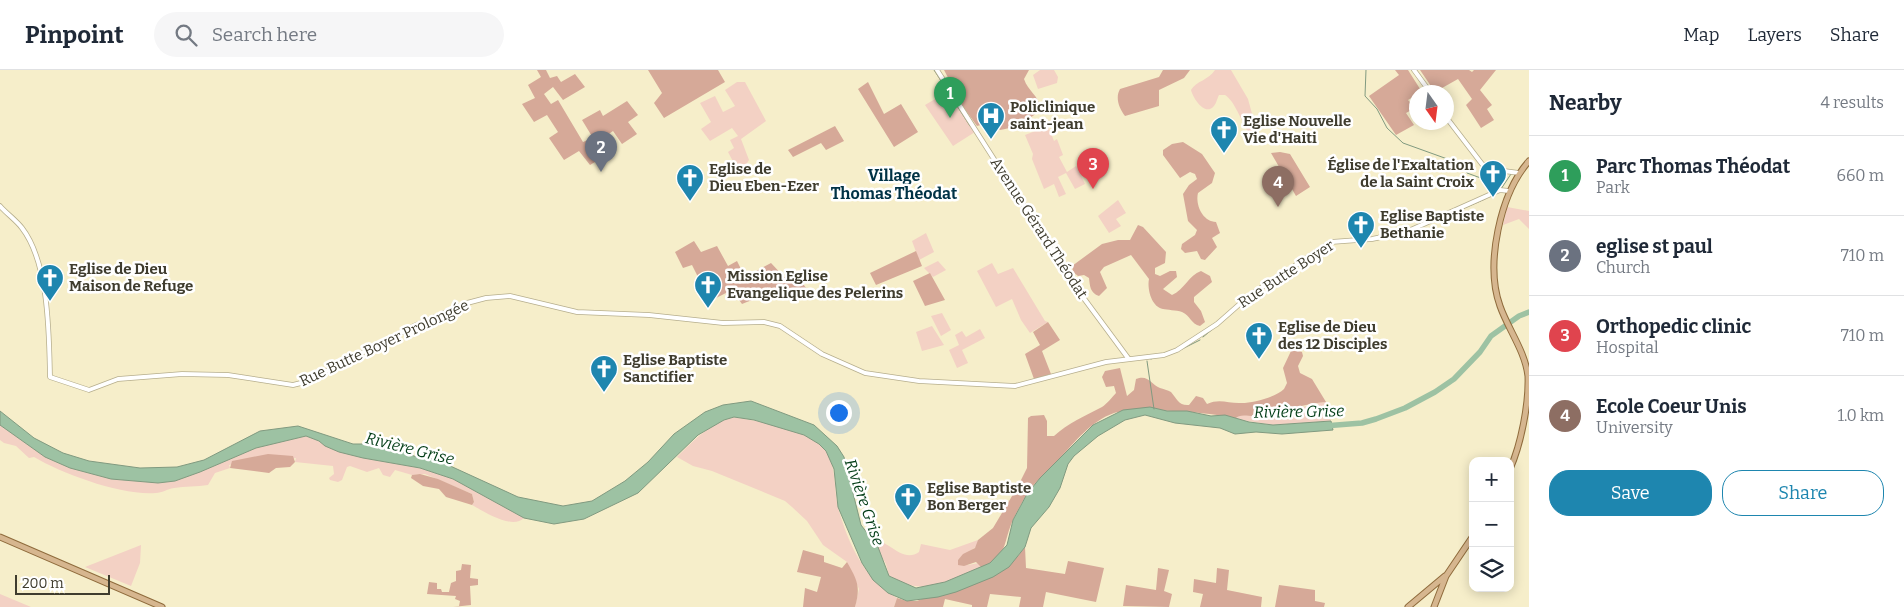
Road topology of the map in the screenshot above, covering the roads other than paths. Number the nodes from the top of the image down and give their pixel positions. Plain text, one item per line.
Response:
1 (937, 70) edge
2 (1414, 70) edge
3 (1425, 85) edge
4 (1454, 127) edge
5 (1529, 161) edge
6 (1519, 173) junction
7 (1509, 191) junction
8 (0, 206) edge
9 (1128, 358) junction
10 (1514, 458) edge
11 (0, 537) edge
12 (1469, 542) edge
13 (1446, 576) junction
14 (162, 607) edge
15 (1408, 607) edge
16 (1434, 607) edge

1 - 9 street, Avenue Gérard Théodat
2 - 3 street
4 - 6 street
5 - 6 main road
6 - 7 main road
7 - 9 street, Rue Butte Boyer
7 - 10 main road
8 - 9 street, Rue Butte Boyer Prolongée
11 - 14 main road
12 - 13 main road
13 - 15 main road
13 - 16 main road

